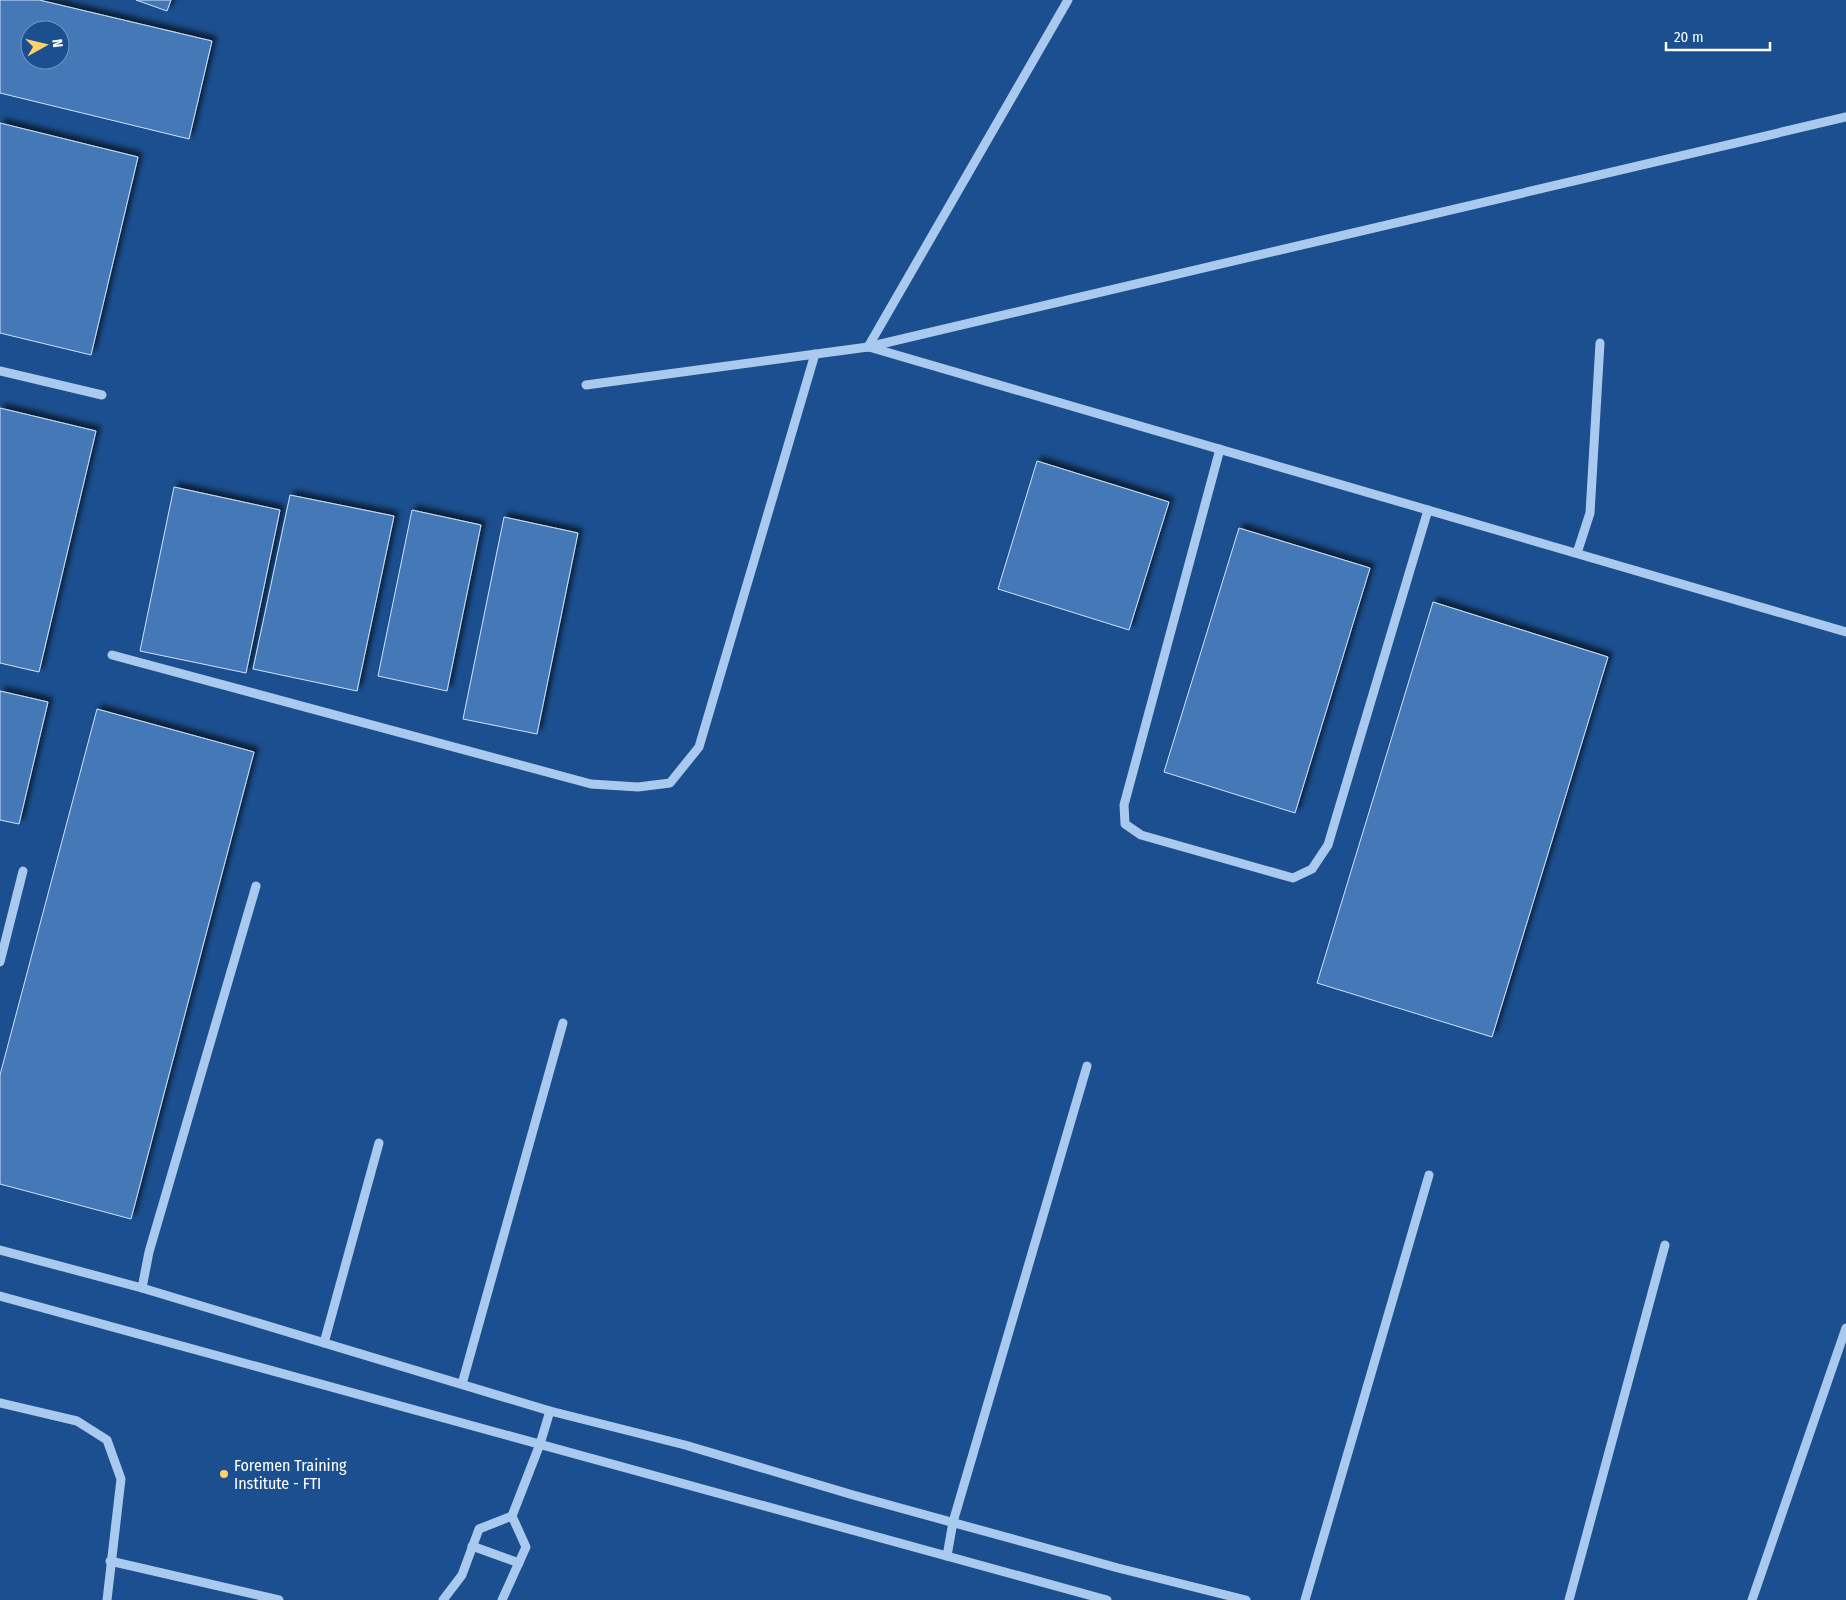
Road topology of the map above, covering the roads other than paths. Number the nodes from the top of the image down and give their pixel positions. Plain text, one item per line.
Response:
1 (1068, 0) edge
2 (1846, 117) edge
3 (1600, 343) dead end
4 (868, 347) junction
5 (815, 354) junction
6 (0, 371) edge
7 (586, 385) dead end
8 (102, 395) dead end
9 (1220, 449) junction
10 (1428, 510) junction
11 (1577, 553) junction
12 (1846, 632) edge
13 (112, 655) dead end
14 (23, 871) dead end
15 (256, 886) dead end
16 (0, 962) edge
17 (563, 1023) dead end
18 (1087, 1066) dead end
19 (379, 1143) dead end
20 (1429, 1175) dead end
21 (1665, 1245) dead end
22 (0, 1250) edge
23 (142, 1288) junction
24 (0, 1296) edge
25 (1846, 1328) edge
26 (324, 1343) junction
27 (462, 1384) junction
28 (0, 1403) edge
29 (550, 1411) junction
30 (540, 1444) junction
31 (512, 1516) junction
32 (953, 1522) junction
33 (472, 1546) junction
34 (946, 1556) junction
35 (110, 1562) junction
36 (519, 1563) junction
37 (107, 1600) edge
38 (279, 1600) edge
39 (443, 1600) edge
40 (502, 1600) edge
41 (1107, 1600) edge
42 (1246, 1600) edge
43 (1305, 1600) edge
44 (1569, 1600) edge
45 (1752, 1600) edge

1 - 4 street
2 - 4 street
3 - 11 street
4 - 5 street
4 - 9 street
5 - 7 street
5 - 13 street
6 - 8 street
9 - 10 street
9 - 10 street
10 - 11 street
11 - 12 street
14 - 16 street
15 - 23 street
17 - 27 street
18 - 32 street
19 - 26 street
20 - 43 street
21 - 44 street
22 - 23 street
23 - 26 street
24 - 30 street
25 - 45 street
26 - 27 street
27 - 29 street
28 - 35 street
29 - 30 street
29 - 32 street
30 - 31 street
30 - 34 street
31 - 33 street
31 - 36 street
32 - 34 street
32 - 42 street
33 - 36 street
33 - 39 street
34 - 41 street
35 - 37 street
35 - 38 street
36 - 40 street

